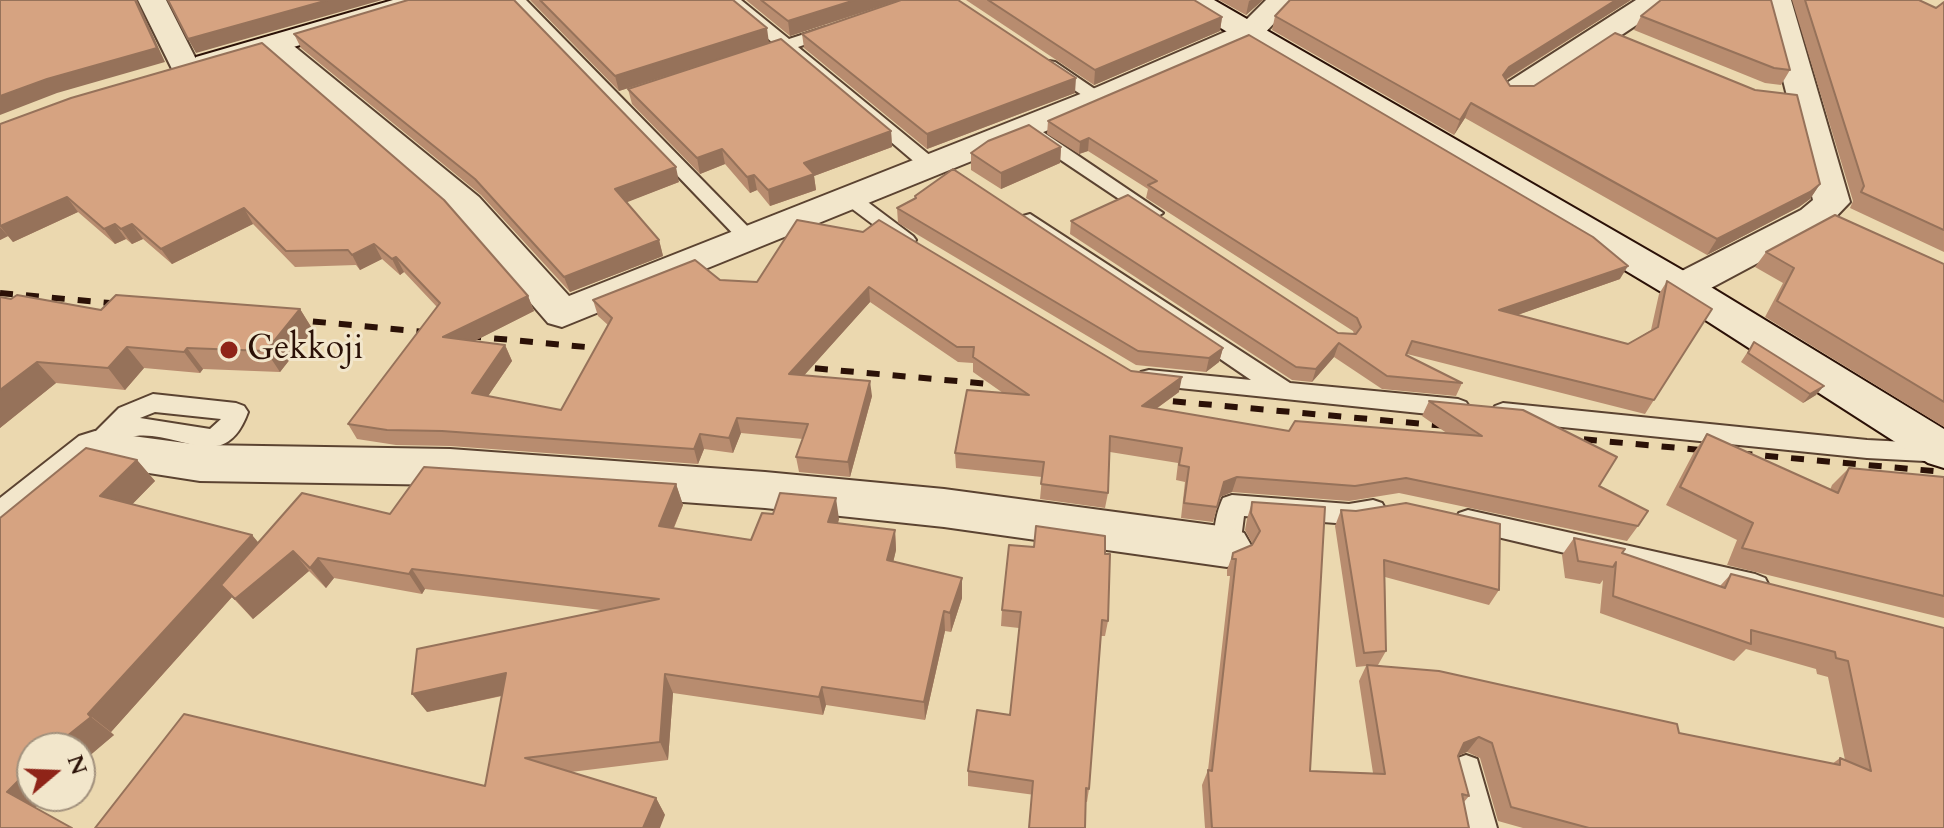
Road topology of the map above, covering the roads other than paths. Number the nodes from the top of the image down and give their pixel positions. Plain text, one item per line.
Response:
1 (152, 0) edge
2 (424, 0) edge
3 (517, 0) edge
4 (732, 0) edge
5 (1194, 0) edge
6 (1282, 0) edge
7 (1655, 0) edge
8 (1777, 0) edge
9 (850, 25) edge
10 (1251, 31) junction
11 (274, 44) junction
12 (789, 44) junction
13 (1037, 57) edge
14 (746, 58) edge
15 (186, 69) junction
16 (156, 78) edge
17 (1516, 91) edge
18 (1099, 98) junction
19 (1025, 128) junction
20 (946, 169) junction
21 (850, 198) junction
22 (1007, 205) edge
23 (1821, 212) junction
24 (1167, 222) edge
25 (1860, 231) edge
26 (749, 239) junction
27 (919, 248) edge
28 (1682, 287) junction
29 (1130, 376) edge
30 (1284, 390) junction
31 (95, 448) junction
32 (1944, 452) edge
33 (1399, 506) edge
34 (1444, 515) edge
35 (0, 525) edge
36 (1227, 547) joint
37 (1776, 591) edge
38 (1466, 770) dead end
39 (1481, 828) edge

1 - 15 street
2 - 11 street
3 - 26 lane
4 - 12 lane
5 - 10 street
6 - 10 street
7 - 17 street
8 - 23 street
9 - 12 lane
10 - 18 street
10 - 28 street
11 - 15 street
11 - 26 street
12 - 14 lane
12 - 20 lane
13 - 18 lane
15 - 16 street
18 - 19 street
19 - 20 street
19 - 24 lane
20 - 21 street
21 - 26 street
21 - 27 lane
22 - 30 lane
23 - 25 street
23 - 28 street
28 - 32 street
29 - 30 lane
30 - 32 lane
31 - 31 lane
31 - 35 street
31 - 36 street
33 - 36 lane
34 - 37 lane
38 - 39 lane

